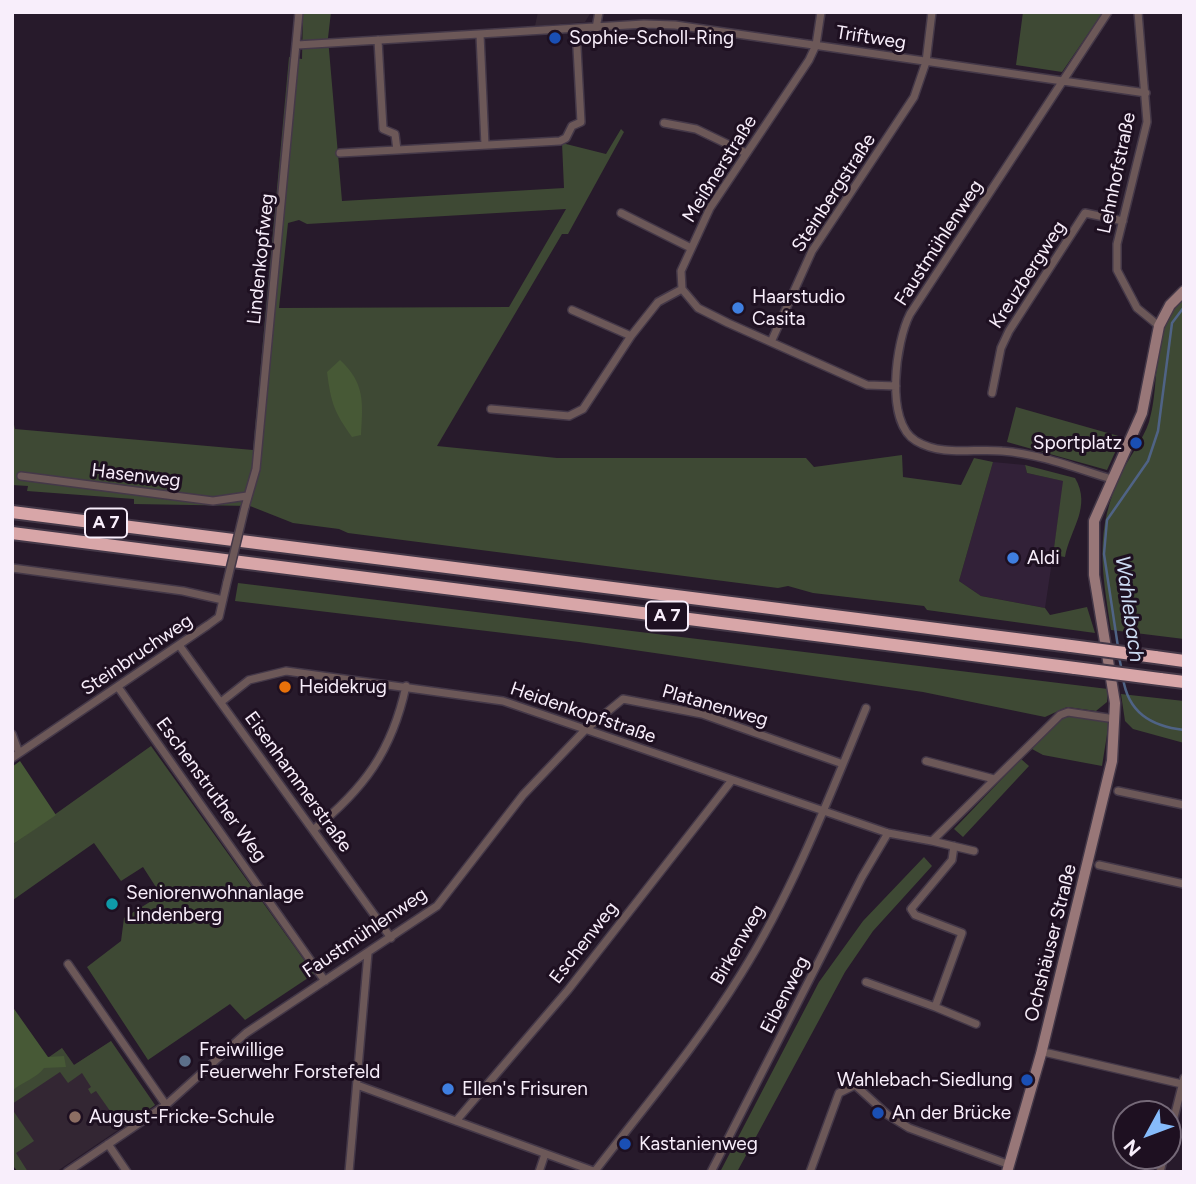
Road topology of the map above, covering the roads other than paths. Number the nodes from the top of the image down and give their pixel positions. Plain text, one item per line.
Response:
1 (299, 12) edge
2 (599, 12) edge
3 (821, 12) edge
4 (932, 12) edge
5 (1108, 12) edge
6 (1138, 12) edge
7 (596, 28) junction
8 (576, 29) junction
9 (480, 35) junction
10 (378, 40) junction
11 (297, 45) junction
12 (816, 45) junction
13 (926, 62) junction
14 (1065, 81) junction
15 (1146, 93) junction
16 (664, 123) dead end
17 (485, 145) junction
18 (397, 150) junction
19 (340, 153) dead end
20 (746, 153) junction
21 (621, 213) dead end
22 (1123, 221) junction
23 (691, 248) junction
24 (682, 289) junction
25 (1184, 291) edge
26 (572, 310) dead end
27 (1159, 326) junction
28 (631, 336) junction
29 (771, 342) junction
30 (896, 386) junction
31 (992, 393) dead end
32 (491, 409) dead end
33 (21, 476) dead end
34 (1111, 479) junction
35 (247, 496) junction
36 (245, 507) joint
37 (12, 512) edge
38 (12, 533) edge
39 (12, 568) edge
40 (223, 600) junction
41 (179, 645) junction
42 (1184, 661) edge
43 (1184, 682) edge
44 (406, 686) junction
45 (118, 687) junction
46 (221, 702) junction
47 (866, 708) dead end
48 (1115, 719) junction
49 (585, 730) junction
50 (12, 734) edge
51 (16, 755) edge
52 (926, 761) dead end
53 (844, 764) junction
54 (994, 779) junction
55 (732, 780) junction
56 (1118, 791) dead end
57 (1184, 805) edge
58 (823, 810) junction
59 (313, 830) junction
60 (888, 833) junction
61 (932, 841) junction
62 (954, 846) junction
63 (974, 851) dead end
64 (1099, 865) dead end
65 (1184, 884) edge
66 (391, 938) junction
67 (368, 953) junction
68 (68, 964) dead end
69 (325, 981) junction
70 (866, 982) dead end
71 (935, 1007) junction
72 (976, 1024) dead end
73 (1048, 1053) dead end
74 (1183, 1081) edge
75 (356, 1085) junction
76 (1178, 1100) edge
77 (166, 1105) junction
78 (456, 1121) junction
79 (108, 1144) junction
80 (545, 1154) junction
81 (1009, 1168) edge
82 (67, 1172) edge
83 (127, 1172) edge
84 (349, 1172) edge
85 (539, 1172) edge
86 (596, 1172) edge
87 (711, 1172) edge
88 (810, 1172) edge

1 - 11 street, Lindenkopfweg
2 - 7 street
3 - 12 street
4 - 13 street, Steinbergstraße
5 - 14 street, Faustmühlenweg
6 - 15 street, Lehnhofstraße
7 - 8 street, Triftweg
7 - 12 street, Triftweg
8 - 9 street, Triftweg
8 - 17 street
9 - 10 street, Triftweg
9 - 17 street
10 - 11 street, Triftweg
10 - 18 street
11 - 35 street, Lindenkopfweg
12 - 13 street, Triftweg
12 - 20 street, Meißnerstraße
13 - 14 street, Triftweg
13 - 29 street, Steinbergstraße
14 - 15 street, Triftweg
14 - 30 street, Faustmühlenweg
15 - 22 street, Lehnhofstraße
16 - 20 street
17 - 18 street
18 - 19 street
20 - 23 street, Meißnerstraße
21 - 23 street
22 - 27 street, Lehnhofstraße
22 - 31 street, Kreuzbergweg
23 - 24 street, Meißnerstraße
24 - 28 street
24 - 29 street
25 - 27 main road
26 - 28 street
27 - 34 main road, Ochshäuser Straße
28 - 32 street
29 - 30 street
30 - 34 street, Faustmühlenweg
33 - 35 street, Hasenweg
34 - 48 main road, Ochshäuser Straße
35 - 36 street, Lindenkopfweg
36 - 40 street, Steinbruchweg, bridge
37 - 42 highway, A 7, bridge
38 - 43 highway, A 7, bridge
39 - 40 street
40 - 41 street, Steinbruchweg
41 - 45 street, Steinbruchweg
41 - 46 street, Eisenhammerstraße
44 - 46 street, Heidenkopfstraße
44 - 49 street, Heidenkopfstraße
44 - 59 street
45 - 51 street, Steinbruchweg
45 - 69 street, Eschenstruther Weg
46 - 59 street, Eisenhammerstraße
47 - 53 street, Birkenweg
48 - 54 street
48 - 81 main road, Ochshäuser Straße
49 - 53 street, Platanenweg
49 - 55 street, Heidenkopfstraße
49 - 66 street, Faustmühlenweg
50 - 51 street
52 - 54 street
53 - 58 street, Birkenweg
54 - 61 street
55 - 58 street, Heidenkopfstraße
55 - 78 street, Eschenweg
56 - 57 street
58 - 60 street, Heidenkopfstraße
58 - 86 street, Birkenweg
59 - 66 street, Eisenhammerstraße
60 - 61 street, Heidenkopfstraße
60 - 87 street, Eibenweg
61 - 62 street, Heidenkopfstraße
62 - 63 street, Heidenkopfstraße
62 - 71 street
64 - 65 street
66 - 67 street, Faustmühlenweg
67 - 69 street, Faustmühlenweg
67 - 75 street
68 - 77 street
69 - 77 street, Faustmühlenweg
70 - 71 street
71 - 72 street
73 - 74 street
74 - 76 street
75 - 78 street
75 - 84 street
77 - 79 street, Faustmühlenweg
78 - 80 street
79 - 82 street, Faustmühlenweg
79 - 83 street
80 - 85 street
80 - 86 street
81 - 88 street

